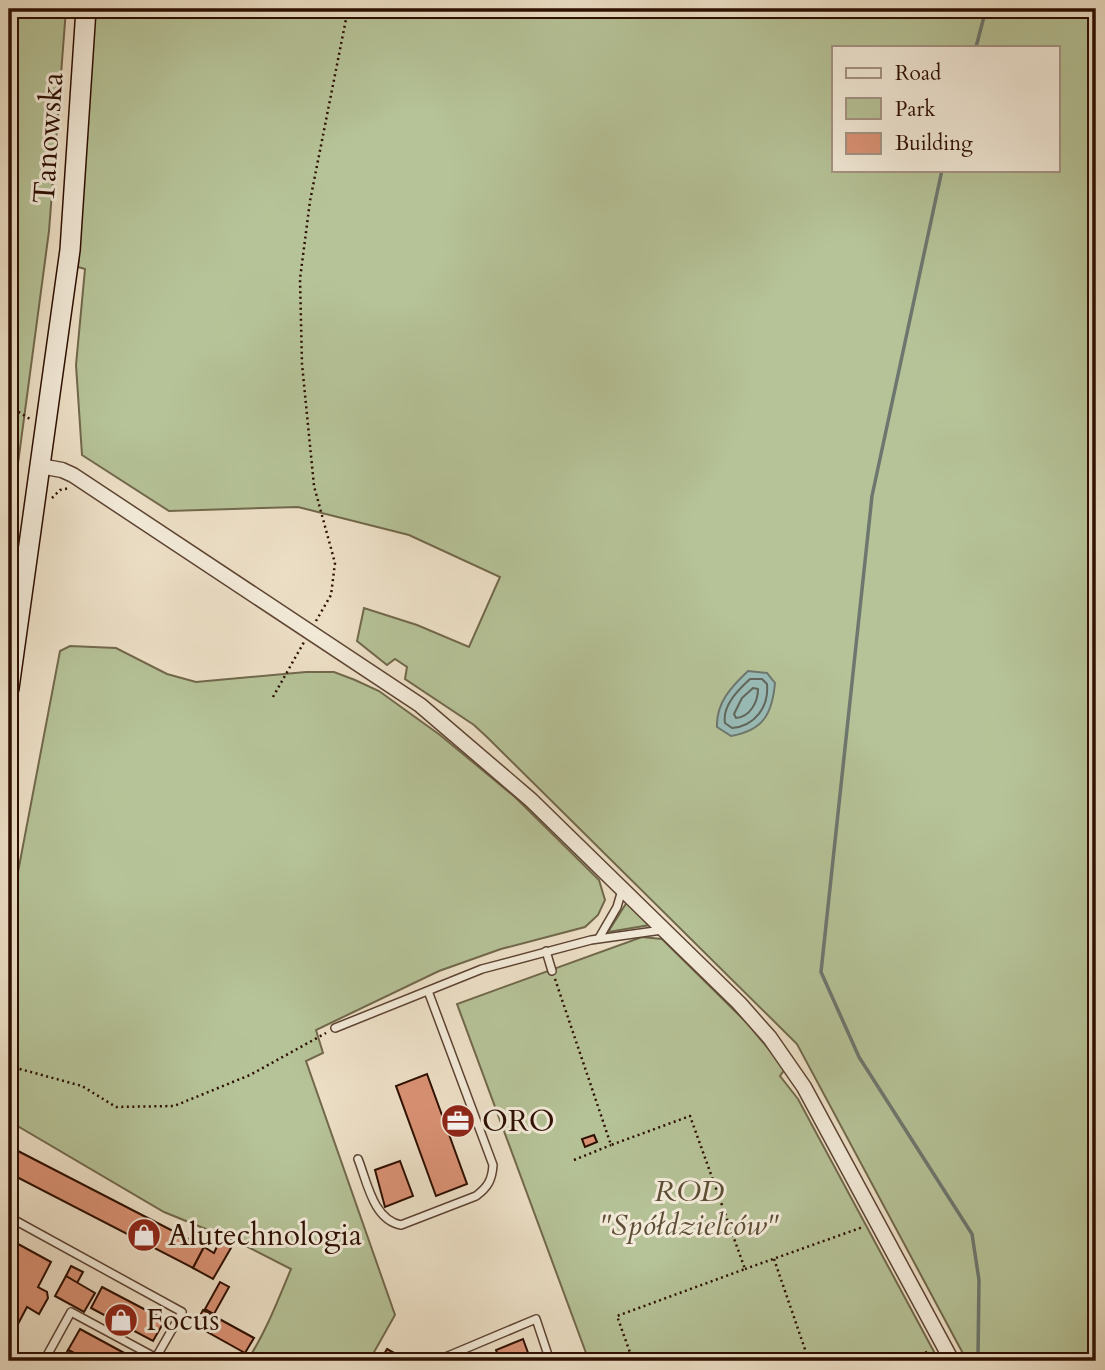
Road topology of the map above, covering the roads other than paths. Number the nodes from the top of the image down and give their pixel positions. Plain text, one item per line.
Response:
1 (86, 9) edge
2 (40, 466) junction
3 (9, 688) edge
4 (622, 890) junction
5 (662, 930) junction
6 (599, 938) junction
7 (545, 951) junction
8 (552, 971) road end
9 (428, 991) junction
10 (335, 1028) road end
11 (358, 1159) dead end
12 (9, 1217) edge
13 (158, 1360) edge
14 (44, 1361) edge
15 (436, 1361) edge
16 (550, 1361) edge
17 (952, 1361) edge

1 - 2 main road, Tanowska
2 - 3 main road, Tanowska
2 - 4 street
4 - 5 street
4 - 6 lane
5 - 6 lane
5 - 17 street
6 - 7 lane
7 - 8 lane
7 - 9 lane
9 - 10 lane
9 - 11 lane
12 - 13 lane
13 - 14 lane
15 - 16 lane

